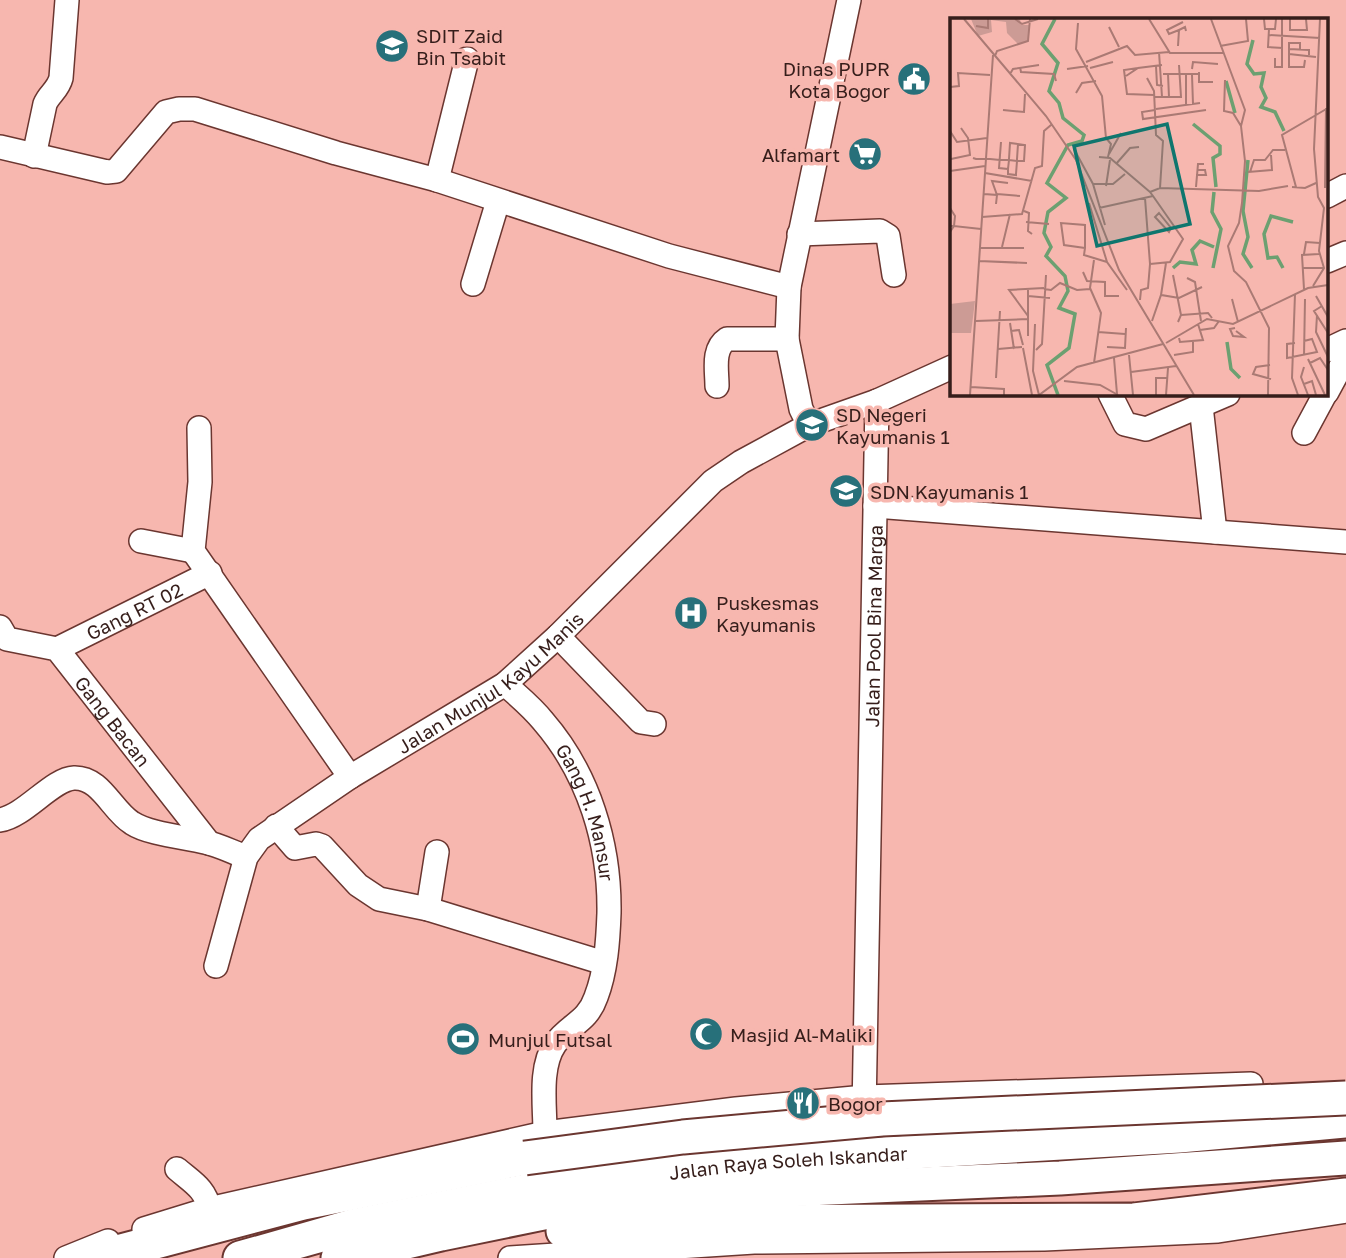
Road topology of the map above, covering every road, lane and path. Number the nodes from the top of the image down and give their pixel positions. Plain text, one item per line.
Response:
1 (67, 0) edge
2 (849, 0) edge
3 (467, 59) dead end
4 (0, 148) edge
5 (34, 156) junction
6 (437, 180) junction
7 (1346, 186) edge
8 (1328, 195) edge
9 (498, 201) junction
10 (799, 234) junction
11 (1346, 253) edge
12 (1328, 261) edge
13 (894, 275) dead end
14 (473, 284) dead end
15 (789, 287) junction
16 (787, 340) junction
17 (1346, 341) edge
18 (1328, 350) edge
19 (1346, 357) edge
20 (950, 368) edge
21 (717, 386) dead end
22 (1328, 389) edge
23 (1111, 396) edge
24 (1224, 396) edge
25 (1324, 396) edge
26 (877, 401) junction
27 (1201, 406) junction
28 (809, 425) junction
29 (199, 428) dead end
30 (1304, 433) dead end
31 (875, 506) junction
32 (1215, 532) junction
33 (141, 541) dead end
34 (1346, 542) edge
35 (193, 551) junction
36 (210, 573) junction
37 (0, 626) edge
38 (558, 636) junction
39 (57, 649) junction
40 (505, 684) junction
41 (654, 724) dead end
42 (350, 776) junction
43 (0, 820) edge
44 (276, 826) junction
45 (209, 843) junction
46 (437, 852) dead end
47 (246, 857) junction
48 (428, 909) junction
49 (604, 964) junction
50 (216, 966) dead end
51 (865, 1097) junction
52 (1346, 1098) edge
53 (1346, 1121) edge
54 (1246, 1129) junction
55 (535, 1145) junction
56 (861, 1154) junction
57 (1346, 1158) edge
58 (177, 1170) dead end
59 (860, 1187) junction
60 (1346, 1195) edge
61 (209, 1209) junction
62 (1346, 1211) edge
63 (522, 1257) edge
64 (66, 1258) edge
65 (95, 1258) edge
66 (240, 1258) edge
67 (338, 1258) edge
68 (402, 1258) edge

1 - 5 street
2 - 10 street
3 - 6 street
4 - 5 street
5 - 6 street
6 - 9 street
7 - 8 street
9 - 14 street
9 - 15 street
10 - 13 street
10 - 15 street
11 - 12 street
15 - 16 street
16 - 21 street
16 - 28 street
17 - 18 street
19 - 22 street
20 - 26 street
23 - 27 street
24 - 27 street
25 - 30 street
26 - 28 street
26 - 31 street, Jalan Pool Bina Marga
27 - 32 street
28 - 38 street, Jalan Munjul Kayu Manis
29 - 35 street
31 - 32 street
31 - 51 street, Jalan Pool Bina Marga
32 - 34 street
33 - 35 street
35 - 36 street
36 - 39 street, Gang RT 02
36 - 42 street
37 - 39 street
38 - 40 street, Jalan Munjul Kayu Manis
38 - 41 street
39 - 45 street, Gang Bacan
40 - 42 street, Jalan Munjul Kayu Manis
40 - 49 street, Gang H. Mansur
42 - 44 street, Jalan Munjul Kayu Manis
43 - 45 street
44 - 47 street, Jalan Munjul Kayu Manis
44 - 48 street
45 - 47 street
46 - 48 street
47 - 50 street, Jalan Munjul Kayu Manis
48 - 49 street
49 - 55 street, Gang H. Mansur
51 - 54 street
51 - 55 street
51 - 56 street, Jalan Pool Bina Marga
52 - 55 highway, bridge
53 - 54 highway, Jalan Raya Soleh Iskandar
54 - 56 highway, Jalan Raya Soleh Iskandar
55 - 61 street
55 - 65 highway
56 - 59 street, Jalan Pool Bina Marga
56 - 66 highway, Jalan Raya Soleh Iskandar
57 - 59 highway, Jalan Raya Soleh Iskandar
58 - 61 street
59 - 67 highway, Jalan Raya Soleh Iskandar
60 - 68 highway
61 - 64 street
62 - 63 street

